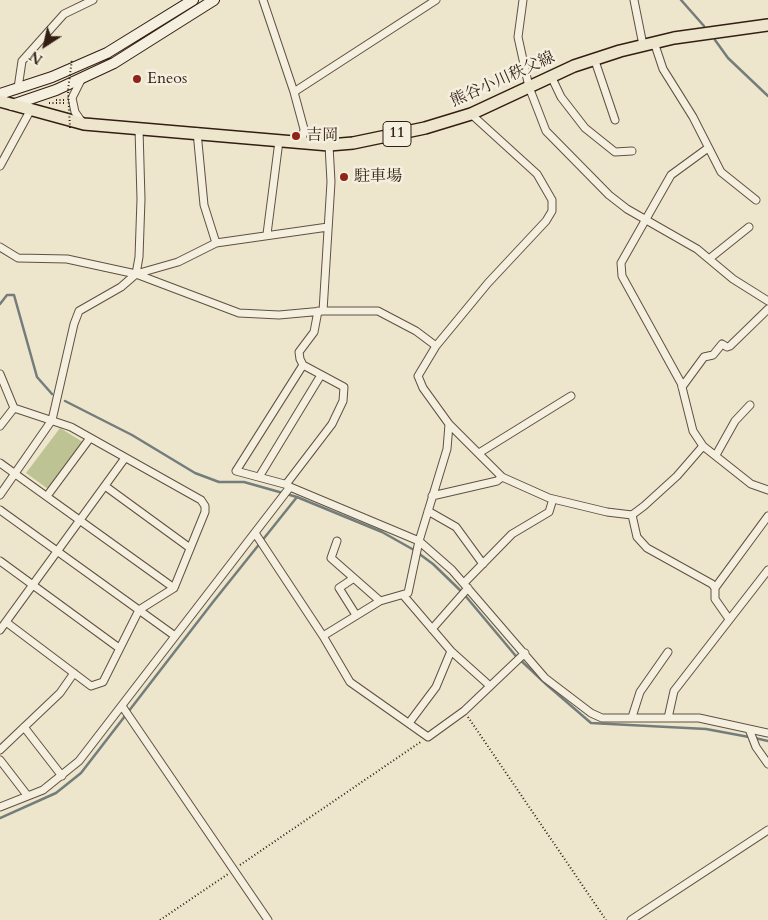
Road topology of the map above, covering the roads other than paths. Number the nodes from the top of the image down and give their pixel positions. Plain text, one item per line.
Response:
1 (93, 0) edge
2 (194, 0) edge
3 (214, 0) edge
4 (263, 0) edge
5 (436, 0) edge
6 (523, 0) edge
7 (634, 0) edge
8 (768, 25) edge
9 (649, 43) junction
10 (594, 58) junction
11 (551, 76) junction
12 (82, 78) junction
13 (529, 87) junction
14 (18, 88) junction
15 (294, 92) junction
16 (0, 94) edge
17 (4, 105) edge
18 (30, 111) junction
19 (470, 114) junction
20 (615, 120) dead end
21 (84, 124) junction
22 (139, 129) junction
23 (197, 132) junction
24 (279, 141) junction
25 (302, 143) junction
26 (329, 145) junction
27 (708, 148) junction
28 (632, 150) dead end
29 (0, 166) edge
30 (756, 200) dead end
31 (644, 219) junction
32 (328, 227) junction
33 (749, 227) dead end
34 (267, 234) junction
35 (216, 243) junction
36 (0, 247) edge
37 (709, 259) junction
38 (136, 274) junction
39 (768, 301) edge
40 (768, 309) edge
41 (321, 311) junction
42 (436, 346) junction
43 (303, 365) junction
44 (0, 374) edge
45 (321, 375) junction
46 (682, 387) junction
47 (571, 396) dead end
48 (750, 405) dead end
49 (14, 408) junction
50 (52, 420) junction
51 (449, 424) junction
52 (0, 426) edge
53 (90, 438) junction
54 (703, 446) junction
55 (479, 454) junction
56 (716, 455) junction
57 (125, 458) junction
58 (0, 463) edge
59 (15, 474) junction
60 (260, 477) junction
61 (502, 477) junction
62 (104, 486) junction
63 (289, 486) junction
64 (768, 490) edge
65 (0, 495) edge
66 (47, 496) junction
67 (432, 496) junction
68 (553, 499) junction
69 (0, 510) edge
70 (428, 511) junction
71 (632, 515) junction
72 (768, 516) edge
73 (80, 520) junction
74 (255, 533) junction
75 (337, 540) dead end
76 (419, 541) junction
77 (190, 548) junction
78 (57, 551) junction
79 (0, 563) edge
80 (483, 564) junction
81 (768, 570) edge
82 (354, 578) junction
83 (33, 585) junction
84 (466, 586) junction
85 (174, 588) junction
86 (715, 588) junction
87 (404, 596) junction
88 (380, 601) junction
89 (139, 610) junction
90 (356, 615) junction
91 (729, 619) junction
92 (6, 622) junction
93 (432, 629) junction
94 (0, 630) edge
95 (175, 636) junction
96 (323, 636) junction
97 (119, 648) junction
98 (451, 651) junction
99 (668, 652) dead end
100 (524, 653) junction
101 (74, 673) junction
102 (490, 686) junction
103 (122, 706) junction
104 (632, 717) junction
105 (668, 718) junction
106 (409, 723) junction
107 (24, 727) junction
108 (749, 729) junction
109 (767, 732) edge
110 (0, 750) edge
111 (0, 760) edge
112 (768, 764) edge
113 (62, 776) junction
114 (27, 795) junction
115 (0, 807) edge
116 (768, 830) edge
117 (268, 920) edge
118 (631, 920) edge

1 - 14 street
2 - 14 main road
3 - 12 main road
4 - 15 street
5 - 15 street
6 - 13 street
7 - 9 street
8 - 9 main road, 熊谷小川秩父線 / 11
9 - 10 main road, 熊谷小川秩父線 / 11
9 - 27 street
10 - 11 main road, 熊谷小川秩父線 / 11
10 - 20 street
11 - 13 main road, 熊谷小川秩父線 / 11
11 - 28 street
12 - 17 main road
12 - 21 street
13 - 19 main road, 熊谷小川秩父線 / 11
13 - 31 street
14 - 16 main road
15 - 25 street
17 - 18 main road, 熊谷小川秩父線 / 11
18 - 21 main road, 熊谷小川秩父線 / 11
18 - 29 street
19 - 26 main road, 熊谷小川秩父線 / 11
19 - 42 street
21 - 22 main road, 熊谷小川秩父線 / 11
22 - 23 main road, 熊谷小川秩父線 / 11
22 - 38 street
23 - 24 main road, 熊谷小川秩父線 / 11
23 - 35 street
24 - 25 main road, 熊谷小川秩父線 / 11
24 - 34 street
25 - 26 main road, 熊谷小川秩父線 / 11
26 - 32 street
27 - 30 street
27 - 31 street
31 - 37 street
31 - 46 street
32 - 34 street
32 - 41 street
33 - 37 street
34 - 35 street
35 - 38 street
36 - 38 street
37 - 39 street
38 - 41 street
38 - 50 street
40 - 46 street
41 - 42 street
41 - 43 street
42 - 51 street
43 - 45 street
43 - 60 street
44 - 49 street
45 - 60 street
45 - 63 street
46 - 54 street
47 - 55 street
48 - 56 street
49 - 50 street
49 - 52 street
50 - 53 street
50 - 59 street
51 - 55 street
51 - 67 street
53 - 57 street
53 - 66 street
54 - 56 street
54 - 71 street
55 - 61 street
56 - 64 street
57 - 62 street
57 - 77 street
58 - 59 street
59 - 65 street
59 - 66 street
60 - 63 street
61 - 67 street
61 - 68 street
62 - 73 street
62 - 77 street
63 - 74 street
63 - 76 street
66 - 73 street
67 - 70 street
68 - 71 street
68 - 80 street
69 - 78 street
70 - 76 street
70 - 80 street
71 - 86 street
72 - 86 street
73 - 78 street
73 - 85 street
74 - 95 street
74 - 96 street
75 - 82 street
76 - 84 street
76 - 87 street
77 - 85 street
78 - 83 street
78 - 89 street
79 - 83 street
80 - 84 street
81 - 91 street
82 - 88 street
82 - 90 street
83 - 92 street
83 - 97 street
84 - 93 street
84 - 100 street
85 - 89 street
86 - 91 street
87 - 88 street
87 - 93 street
88 - 90 street
89 - 95 street
89 - 97 street
90 - 96 street
91 - 105 street
92 - 94 street
92 - 101 street
93 - 98 street
95 - 103 street
96 - 106 street
97 - 101 street
98 - 102 street
98 - 106 street
99 - 104 street
100 - 102 street
100 - 104 street
101 - 107 street
102 - 106 street
103 - 113 street
103 - 117 street
104 - 105 street
105 - 108 street
107 - 110 street
107 - 113 street
108 - 109 street
108 - 112 street
111 - 114 street
113 - 114 street
114 - 115 street
116 - 118 street

